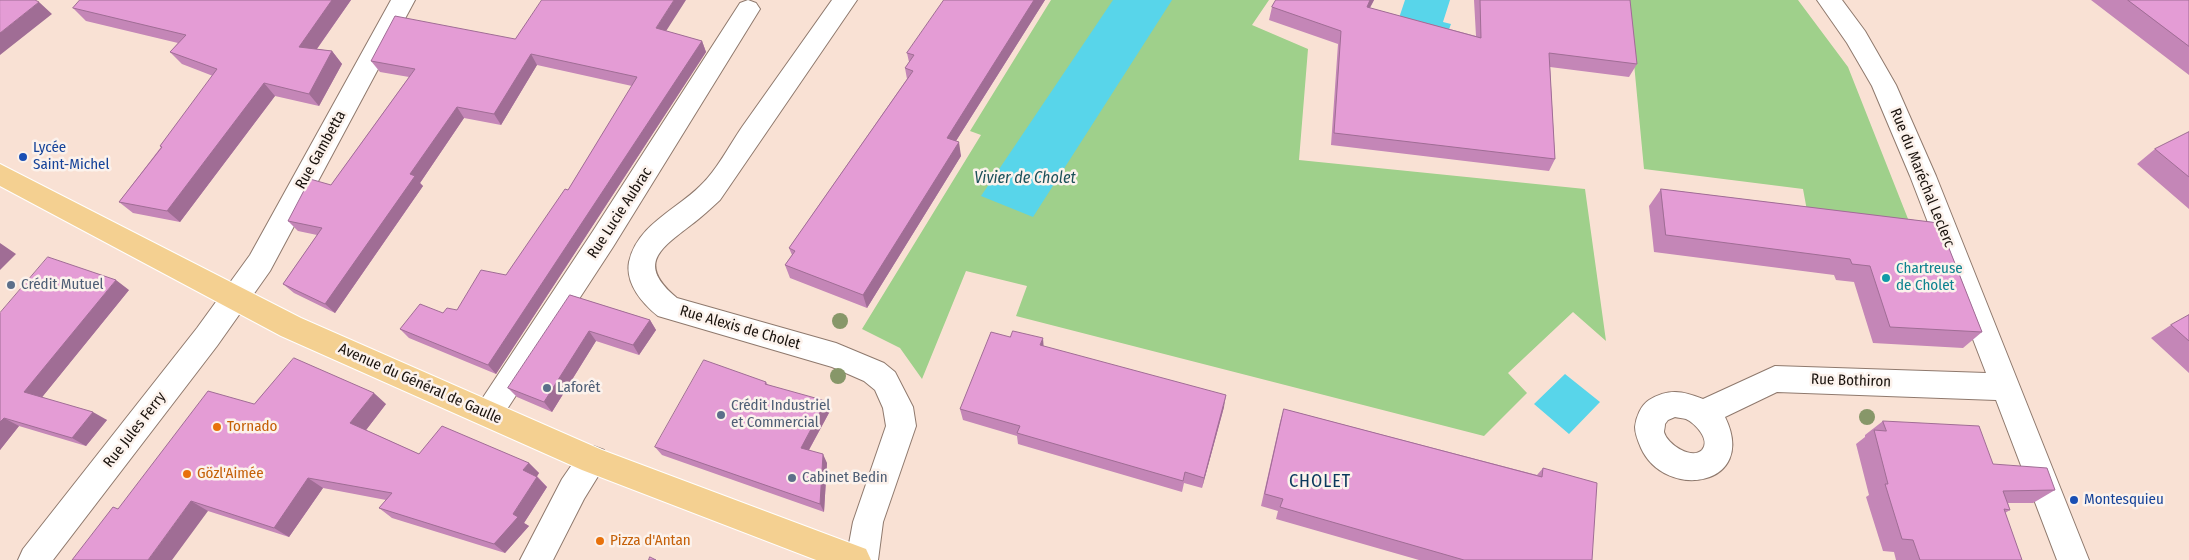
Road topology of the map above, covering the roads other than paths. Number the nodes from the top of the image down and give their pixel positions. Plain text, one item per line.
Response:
1 (403, 0) edge
2 (846, 0) edge
3 (1830, 0) edge
4 (748, 10) dead end
5 (0, 174) edge
6 (235, 298) junction
7 (2006, 387) junction
8 (488, 414) junction
9 (1704, 414) dead end
10 (593, 460) junction
11 (34, 560) edge
12 (536, 560) edge
13 (855, 560) edge
14 (862, 560) edge
15 (2074, 560) edge

1 - 6 street, Rue Gambetta
2 - 14 street, Rue Alexis de Cholet
3 - 7 street, Rue du Maréchal Leclerc
4 - 8 street, Rue Lucie Aubrac
5 - 6 main road, Avenue du Général de Gaulle
6 - 8 main road, Avenue du Général de Gaulle
6 - 11 street, Rue Jules Ferry
7 - 9 street, Rue Bothiron
7 - 15 street, Rue du Maréchal Leclerc
8 - 10 main road, Avenue du Général de Gaulle
10 - 12 street
10 - 13 main road, Avenue du Général de Gaulle

